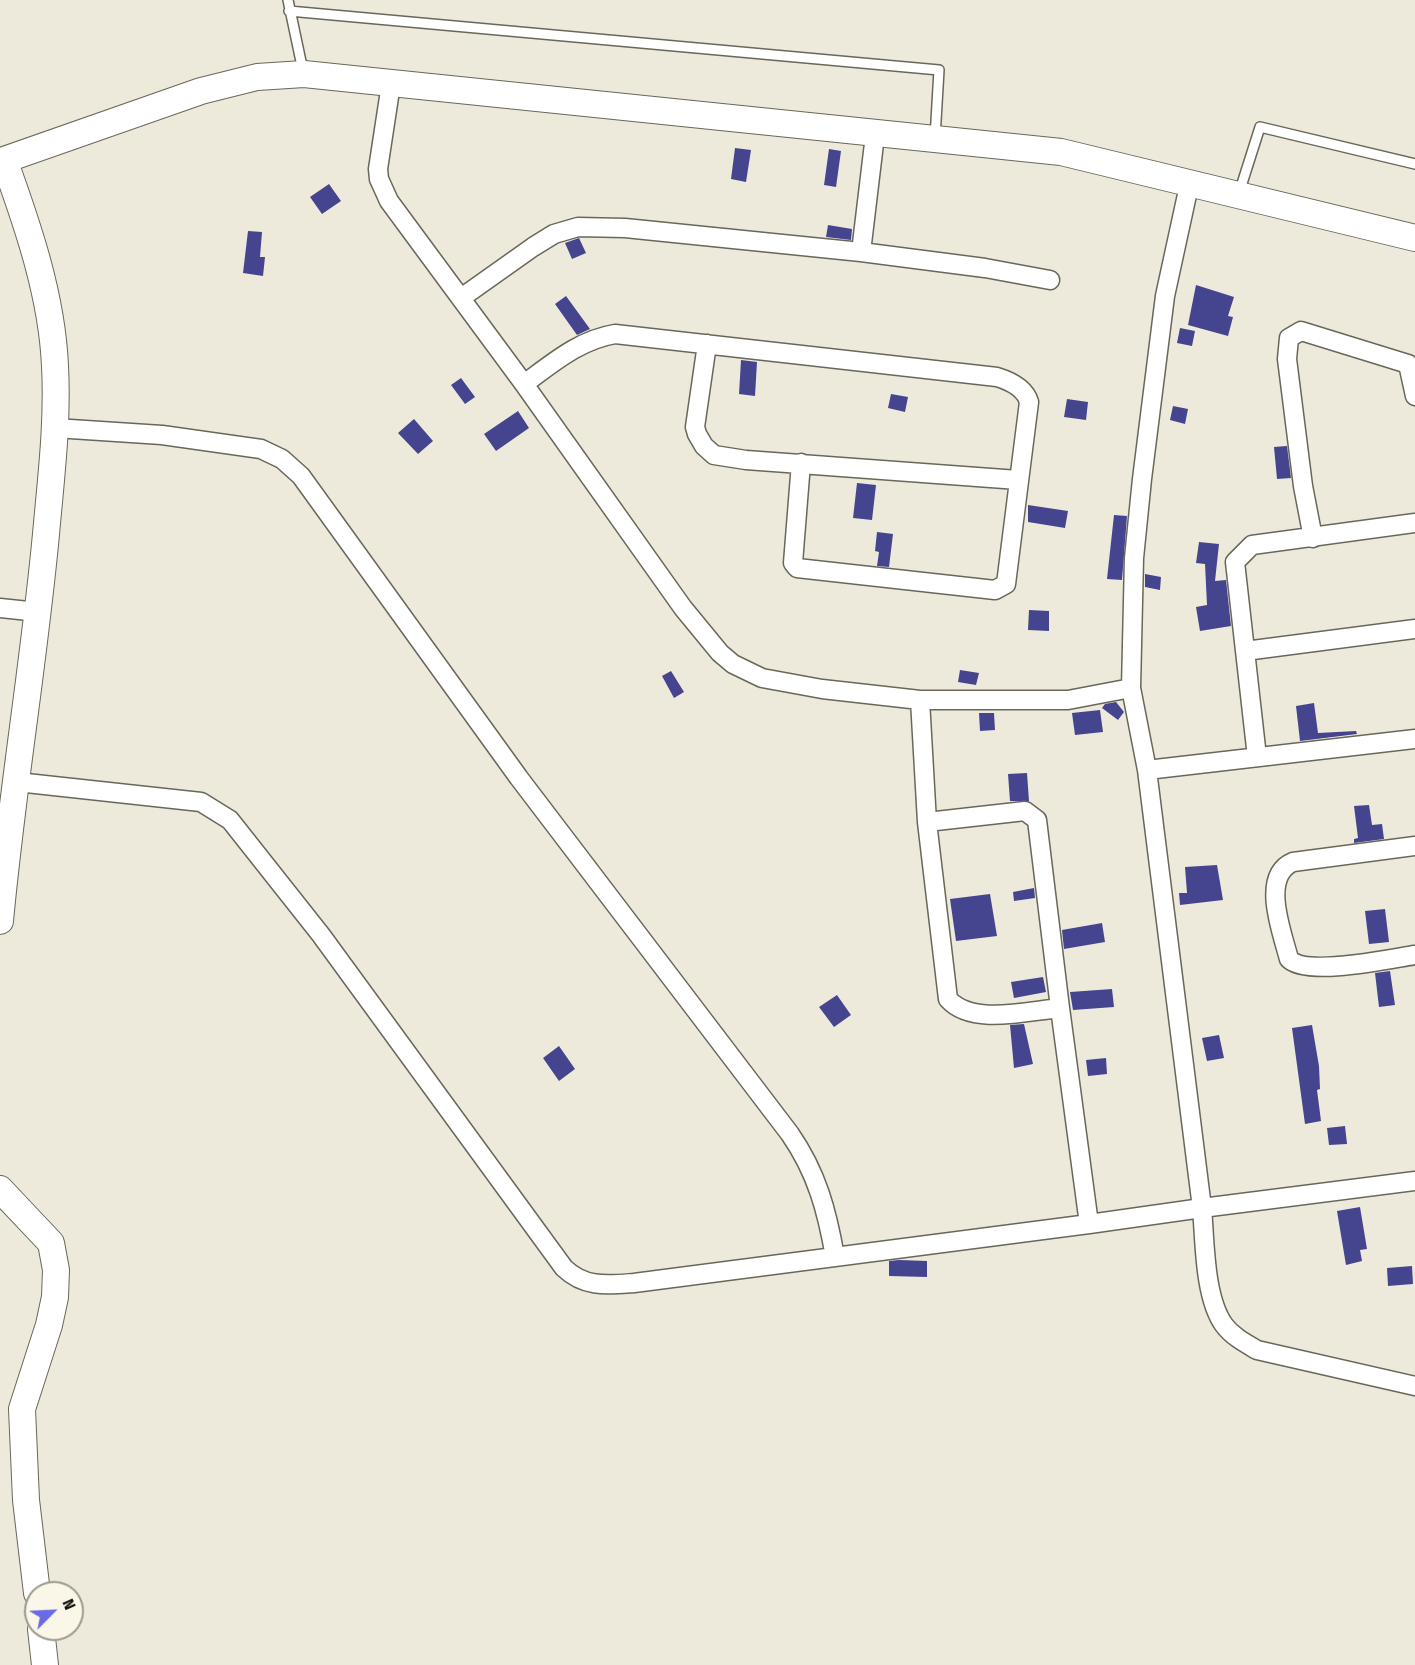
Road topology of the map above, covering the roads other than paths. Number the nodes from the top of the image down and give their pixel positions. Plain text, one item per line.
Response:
1 (288, 0) edge
2 (289, 11) junction
3 (304, 74) junction
4 (391, 84) junction
5 (875, 135) junction
6 (935, 140) junction
7 (2, 156) edge
8 (1415, 164) edge
9 (1190, 181) junction
10 (1239, 194) junction
11 (1415, 238) edge
12 (861, 252) junction
13 (1050, 280) dead end
14 (461, 298) junction
15 (707, 344) junction
16 (524, 384) junction
17 (1415, 396) edge
18 (56, 429) junction
19 (801, 463) junction
20 (1018, 480) junction
21 (1415, 523) edge
22 (1313, 538) junction
23 (0, 608) edge
24 (38, 612) junction
25 (1415, 629) edge
26 (1245, 651) junction
27 (1131, 688) junction
28 (920, 700) junction
29 (1415, 739) edge
30 (1257, 758) junction
31 (1147, 770) junction
32 (17, 782) junction
33 (927, 822) junction
34 (1415, 846) edge
35 (0, 921) edge
36 (1415, 955) edge
37 (1060, 1008) junction
38 (1415, 1182) edge
39 (0, 1189) edge
40 (1202, 1208) junction
41 (1089, 1224) junction
42 (835, 1257) junction
43 (1415, 1386) edge
44 (36, 1581) edge
45 (42, 1641) edge
46 (45, 1665) edge

1 - 2 lane
2 - 3 lane
2 - 6 lane
3 - 4 street
3 - 7 street
4 - 5 street
4 - 14 street
5 - 6 street
5 - 12 street
6 - 9 street
7 - 18 street
8 - 10 lane
9 - 10 street
9 - 27 street
10 - 11 street
12 - 13 street
12 - 14 street
14 - 16 street
15 - 16 street
15 - 19 street
15 - 20 street
16 - 28 street
17 - 22 street
18 - 24 street
18 - 42 street
19 - 20 street
19 - 20 street
21 - 22 street
22 - 26 street
23 - 24 street
24 - 32 street
25 - 26 street
26 - 30 street
27 - 28 street
27 - 31 street
28 - 33 street
29 - 30 street
30 - 31 street
31 - 40 street
32 - 35 street
32 - 42 street
33 - 37 street
33 - 37 street
34 - 36 street
37 - 41 street
38 - 40 street
39 - 44 street
40 - 41 street
40 - 43 street
41 - 42 street
45 - 46 street

